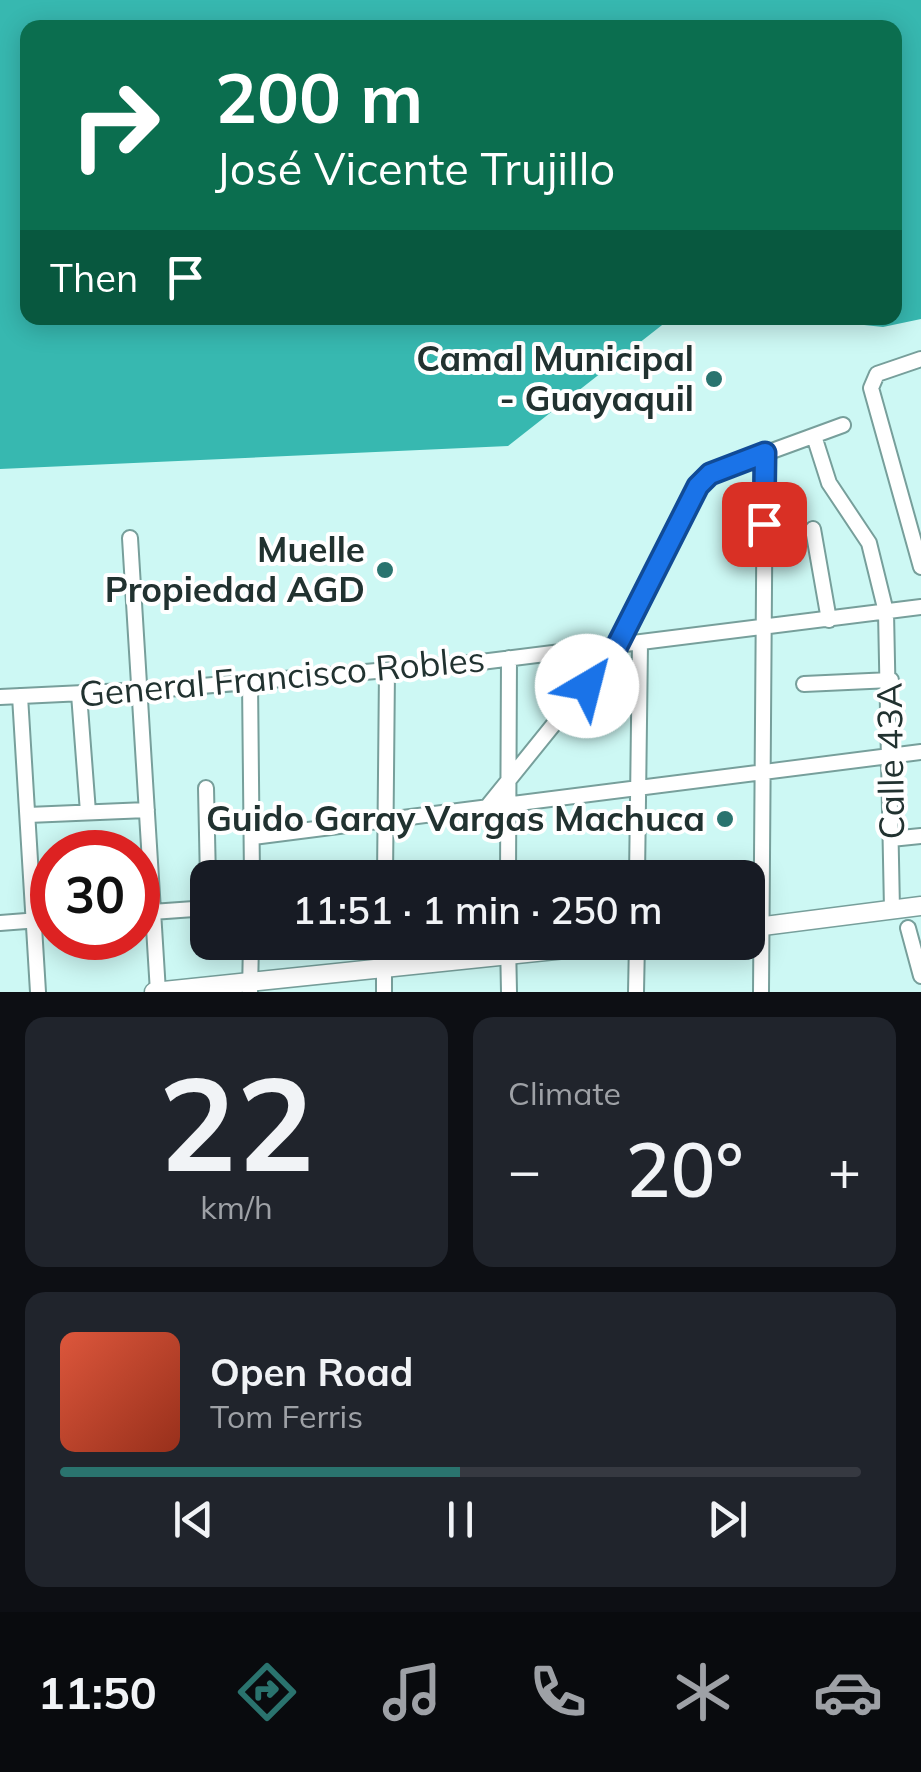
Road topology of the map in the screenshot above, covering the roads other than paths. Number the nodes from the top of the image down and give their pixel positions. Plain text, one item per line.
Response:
1 (921, 359) edge
2 (843, 425) dead end
3 (814, 436) junction
4 (765, 453) junction
5 (813, 528) dead end
6 (130, 538) dead end
7 (921, 567) edge
8 (921, 607) edge
9 (886, 612) junction
10 (829, 620) junction
11 (763, 630) junction
12 (640, 644) junction
13 (617, 646) junction
14 (509, 658) junction
15 (387, 670) junction
16 (891, 680) junction
17 (250, 681) junction
18 (804, 684) dead end
19 (142, 691) junction
20 (79, 694) junction
21 (20, 696) junction
22 (0, 697) edge
23 (921, 752) edge
24 (891, 756) junction
25 (763, 772) junction
26 (510, 779) junction
27 (206, 788) dead end
28 (637, 788) junction
29 (508, 804) junction
30 (487, 807) junction
31 (146, 810) junction
32 (88, 812) junction
33 (28, 816) junction
34 (385, 820) junction
35 (146, 830) edge
36 (921, 836) edge
37 (253, 837) junction
38 (892, 839) junction
39 (30, 851) edge
40 (208, 860) edge
41 (252, 860) edge
42 (385, 860) edge
43 (508, 860) edge
44 (637, 860) edge
45 (758, 860) edge
46 (921, 906) edge
47 (190, 909) edge
48 (892, 909) junction
49 (160, 911) edge
50 (30, 920) edge
51 (0, 922) edge
52 (765, 926) edge
53 (908, 928) dead end
54 (36, 960) edge
55 (153, 960) edge
56 (251, 960) edge
57 (384, 960) edge
58 (449, 960) edge
59 (508, 960) edge
60 (635, 960) edge
61 (758, 960) edge
62 (384, 971) junction
63 (921, 976) edge
64 (250, 989) edge
65 (38, 992) edge
66 (157, 992) edge
67 (384, 992) edge
68 (509, 992) edge
69 (636, 992) edge
70 (761, 992) edge

1 - 7 street
2 - 3 street
3 - 4 street
3 - 9 street, Calle 43A
4 - 11 street
4 - 13 street
5 - 10 street
6 - 19 street
8 - 9 street, General Francisco Robles
9 - 10 street, General Francisco Robles
9 - 16 street, Calle 43A
10 - 11 street, General Francisco Robles
11 - 12 street, General Francisco Robles
11 - 25 street
12 - 13 street, General Francisco Robles
12 - 28 street
13 - 14 street, General Francisco Robles
13 - 26 street
14 - 15 street, General Francisco Robles
14 - 26 street
15 - 17 street, General Francisco Robles
15 - 34 street
16 - 18 street
16 - 24 street, Calle 43A
17 - 19 street, General Francisco Robles
17 - 37 street
19 - 20 street, General Francisco Robles
19 - 31 street
20 - 21 street, General Francisco Robles
20 - 32 street
21 - 22 street, General Francisco Robles
21 - 33 street
23 - 24 street
24 - 25 street
24 - 38 street, Calle 43A
25 - 28 street
25 - 45 street
26 - 29 street
26 - 30 street
27 - 40 street
28 - 29 street
28 - 44 street
29 - 30 street
29 - 43 street
30 - 34 street
31 - 32 street
31 - 35 street
32 - 33 street
33 - 39 street
34 - 37 street
34 - 42 street
36 - 38 street
37 - 41 street
38 - 48 street, Calle 43A
46 - 48 main road
47 - 49 street
48 - 52 main road
50 - 51 street
53 - 63 street
54 - 65 street
55 - 66 street
56 - 64 street
57 - 62 street
58 - 62 main road
59 - 68 street
60 - 69 street
61 - 70 street
62 - 64 main road
62 - 67 street
64 - 66 main road

